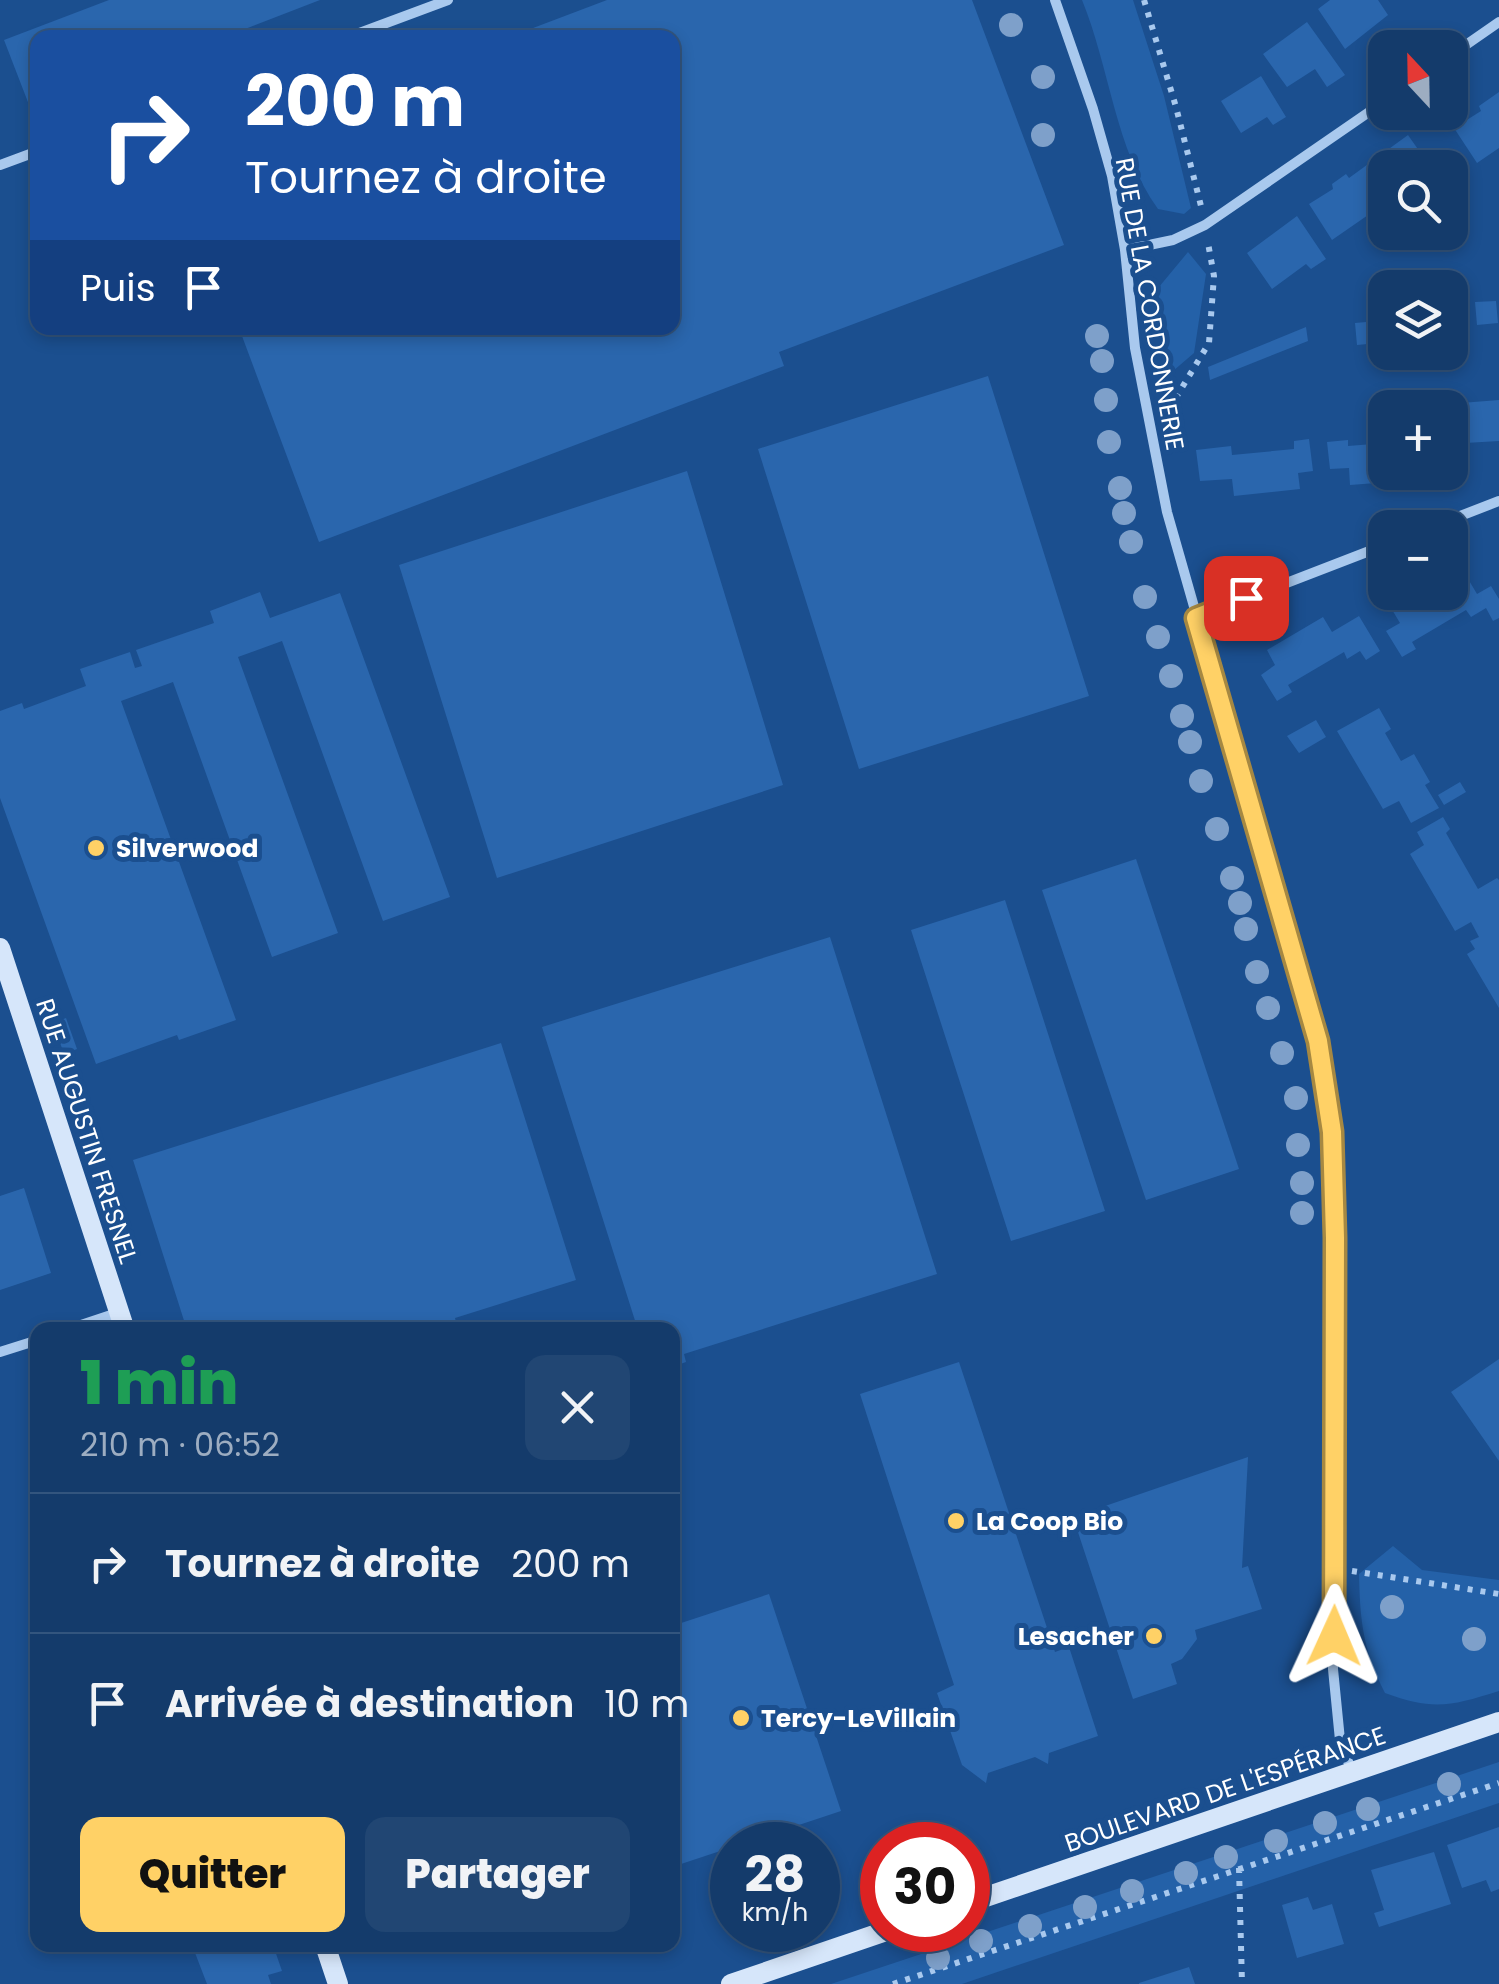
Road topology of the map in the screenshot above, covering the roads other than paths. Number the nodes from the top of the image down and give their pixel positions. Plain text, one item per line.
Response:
1 (448, 0) edge
2 (1054, 0) edge
3 (1499, 22) edge
4 (367, 30) edge
5 (1468, 44) edge
6 (1368, 113) edge
7 (30, 154) edge
8 (0, 165) edge
9 (1125, 250) junction
10 (1499, 501) edge
11 (1468, 513) edge
12 (1368, 551) edge
13 (1196, 618) junction
14 (0, 948) edge
15 (122, 1321) edge
16 (30, 1343) edge
17 (0, 1352) edge
18 (1499, 1722) edge
19 (1352, 1772) junction
20 (990, 1895) edge
21 (860, 1940) edge
22 (327, 1952) edge
23 (338, 1984) edge
24 (731, 1984) edge

1 - 4 street
2 - 9 street, RUE DE LA CORDONNERIE
3 - 5 street
6 - 9 street
7 - 8 street
9 - 13 street, RUE DE LA CORDONNERIE
10 - 11 street
12 - 13 street
13 - 19 street, RUE DE LA CORDONNERIE
14 - 15 main road, RUE AUGUSTIN FRESNEL
16 - 17 street
18 - 19 main road, BOULEVARD DE L'ESPÉRANCE
19 - 20 main road, BOULEVARD DE L'ESPÉRANCE
21 - 24 main road
22 - 23 main road

